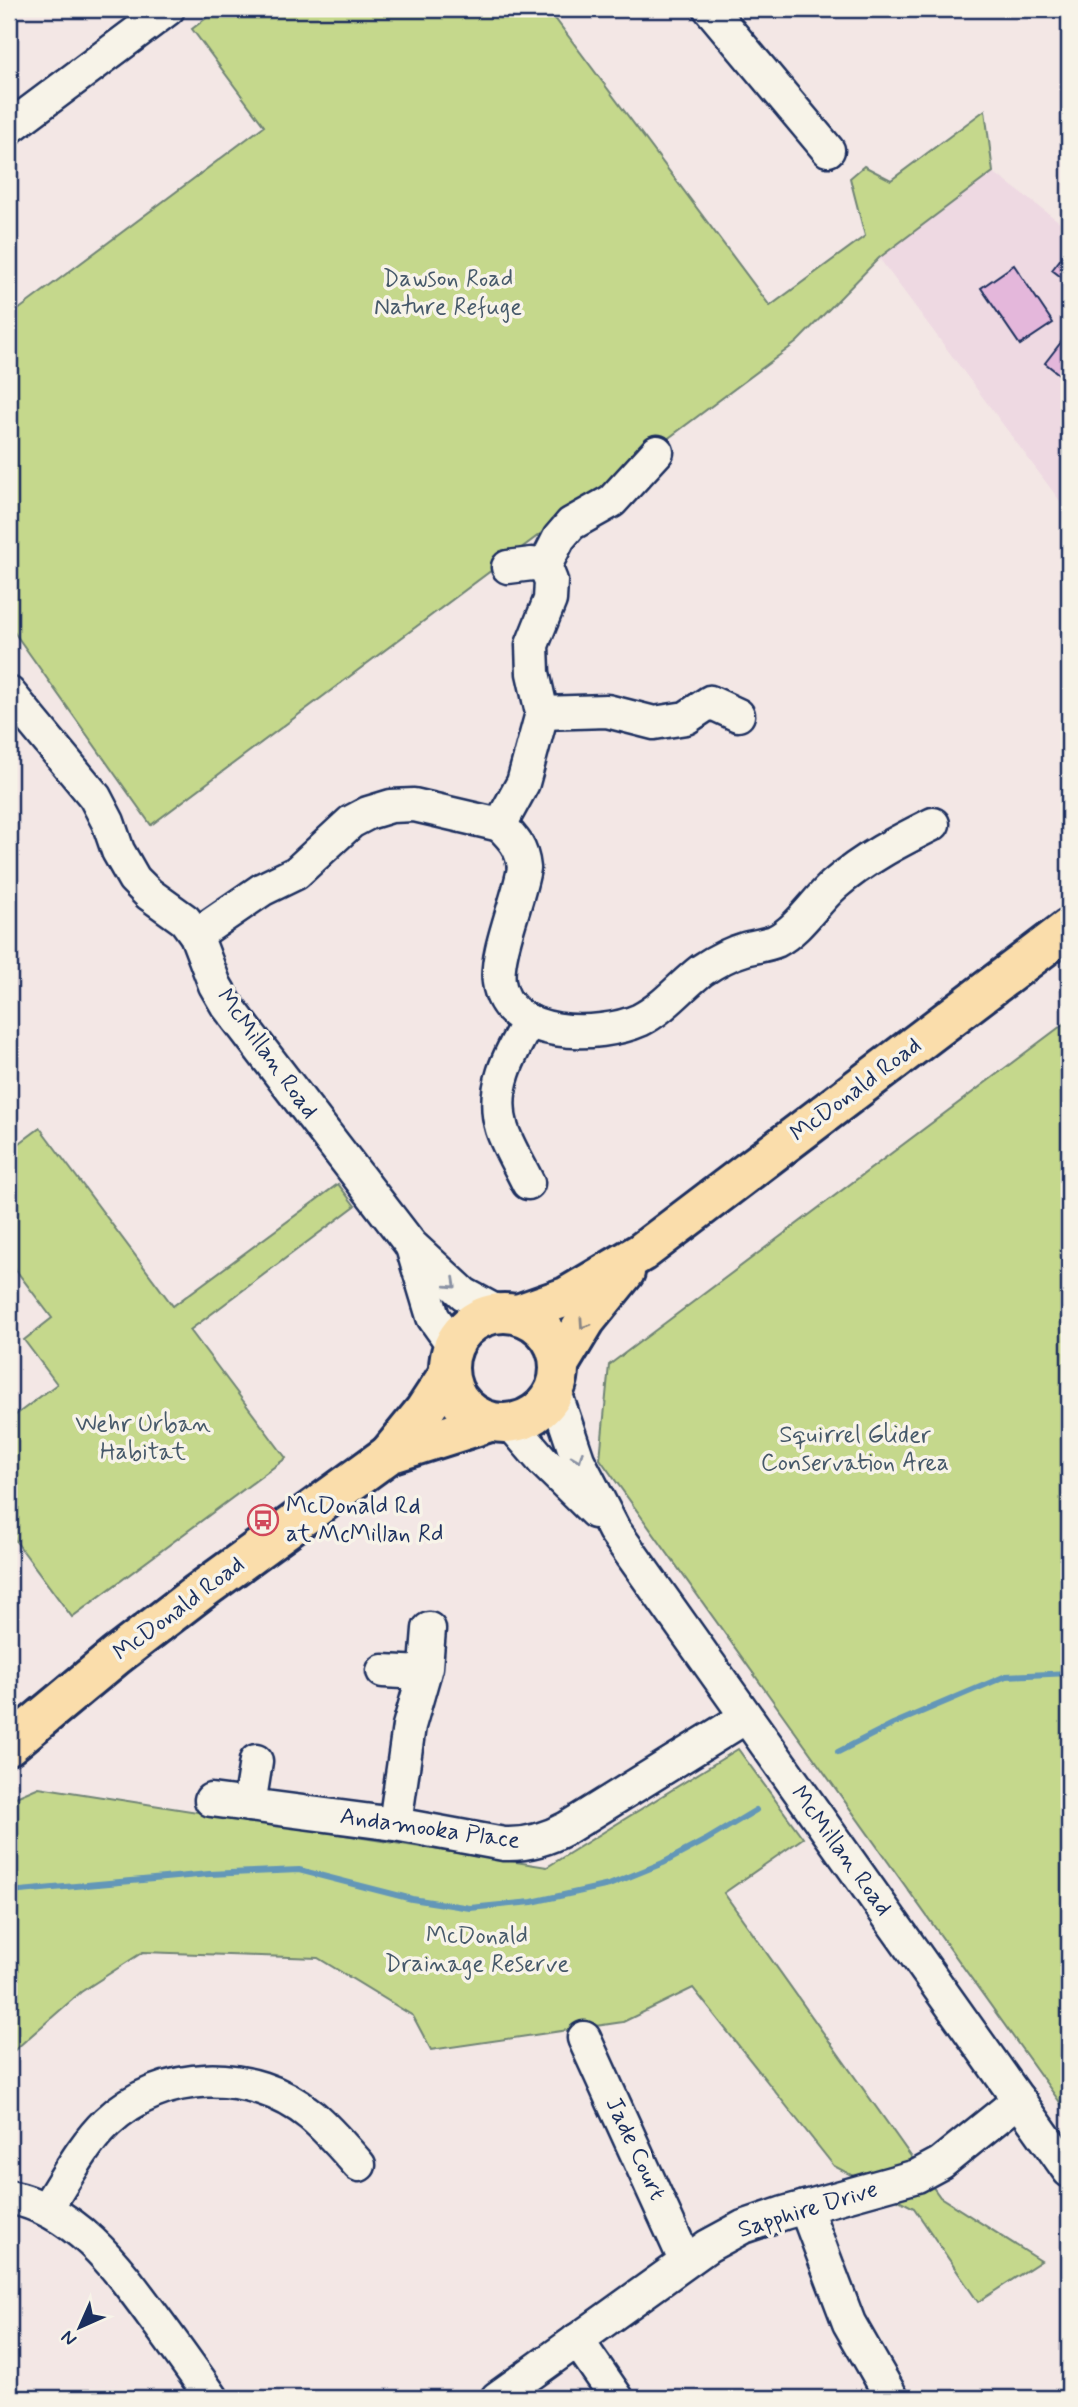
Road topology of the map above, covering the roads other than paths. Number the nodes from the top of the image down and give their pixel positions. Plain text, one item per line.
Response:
1 (168, 9) edge
2 (710, 9) edge
3 (9, 128) edge
4 (828, 150) dead end
5 (657, 452) dead end
6 (545, 566) junction
7 (508, 568) dead end
8 (9, 693) edge
9 (542, 713) junction
10 (738, 715) dead end
11 (933, 824) dead end
12 (500, 825) junction
13 (1069, 928) edge
14 (196, 935) junction
15 (529, 1021) junction
16 (529, 1168) dead end
17 (411, 1245) junction
18 (642, 1252) junction
19 (508, 1313) junction
20 (451, 1359) junction
21 (557, 1378) junction
22 (500, 1423) junction
23 (389, 1454) junction
24 (614, 1530) junction
25 (429, 1629) dead end
26 (383, 1671) dead end
27 (424, 1673) junction
28 (746, 1717) junction
29 (9, 1745) edge
30 (256, 1761) dead end
31 (211, 1800) dead end
32 (249, 1805) junction
33 (395, 1824) junction
34 (584, 2038) dead end
35 (1019, 2100) junction
36 (359, 2165) dead end
37 (1069, 2171) edge
38 (9, 2197) edge
39 (805, 2207) junction
40 (46, 2209) junction
41 (685, 2260) junction
42 (577, 2340) junction
43 (212, 2398) edge
44 (498, 2398) edge
45 (617, 2398) edge
46 (892, 2398) edge

1 - 3 street
2 - 4 street
5 - 6 street
6 - 7 street
6 - 9 street
8 - 14 street, McMillan Road
9 - 10 street
9 - 12 street
11 - 15 street
12 - 14 street
12 - 15 street
13 - 18 main road, McDonald Road
14 - 17 street, McMillan Road
15 - 16 street
17 -> 19 street, McMillan Road
17 - 20 street, McMillan Road
18 - 19 main road, McDonald Road
18 -> 21 main road, McDonald Road
19 - 20 main road
19 - 21 main road
20 - 22 main road
20 - 23 main road, McDonald Road
21 - 22 main road
21 -> 24 street, McMillan Road
22 - 23 main road, McDonald Road
22 - 24 street, McMillan Road
23 - 29 main road, McDonald Road
24 - 28 street, McMillan Road
25 - 27 street
26 - 27 street
27 - 33 street
28 - 33 street, Andamooka Place
28 - 35 street, McMillan Road
30 - 32 street
31 - 32 street, Andamooka Place
32 - 33 street, Andamooka Place
34 - 41 street, Jade Court
35 - 37 street, McMillan Road
35 - 39 street, Sapphire Drive
36 - 40 street
38 - 40 street
39 - 41 street, Sapphire Drive
39 - 46 street
40 - 43 street
41 - 42 street, Sapphire Drive
42 - 44 street, Sapphire Drive
42 - 45 street

